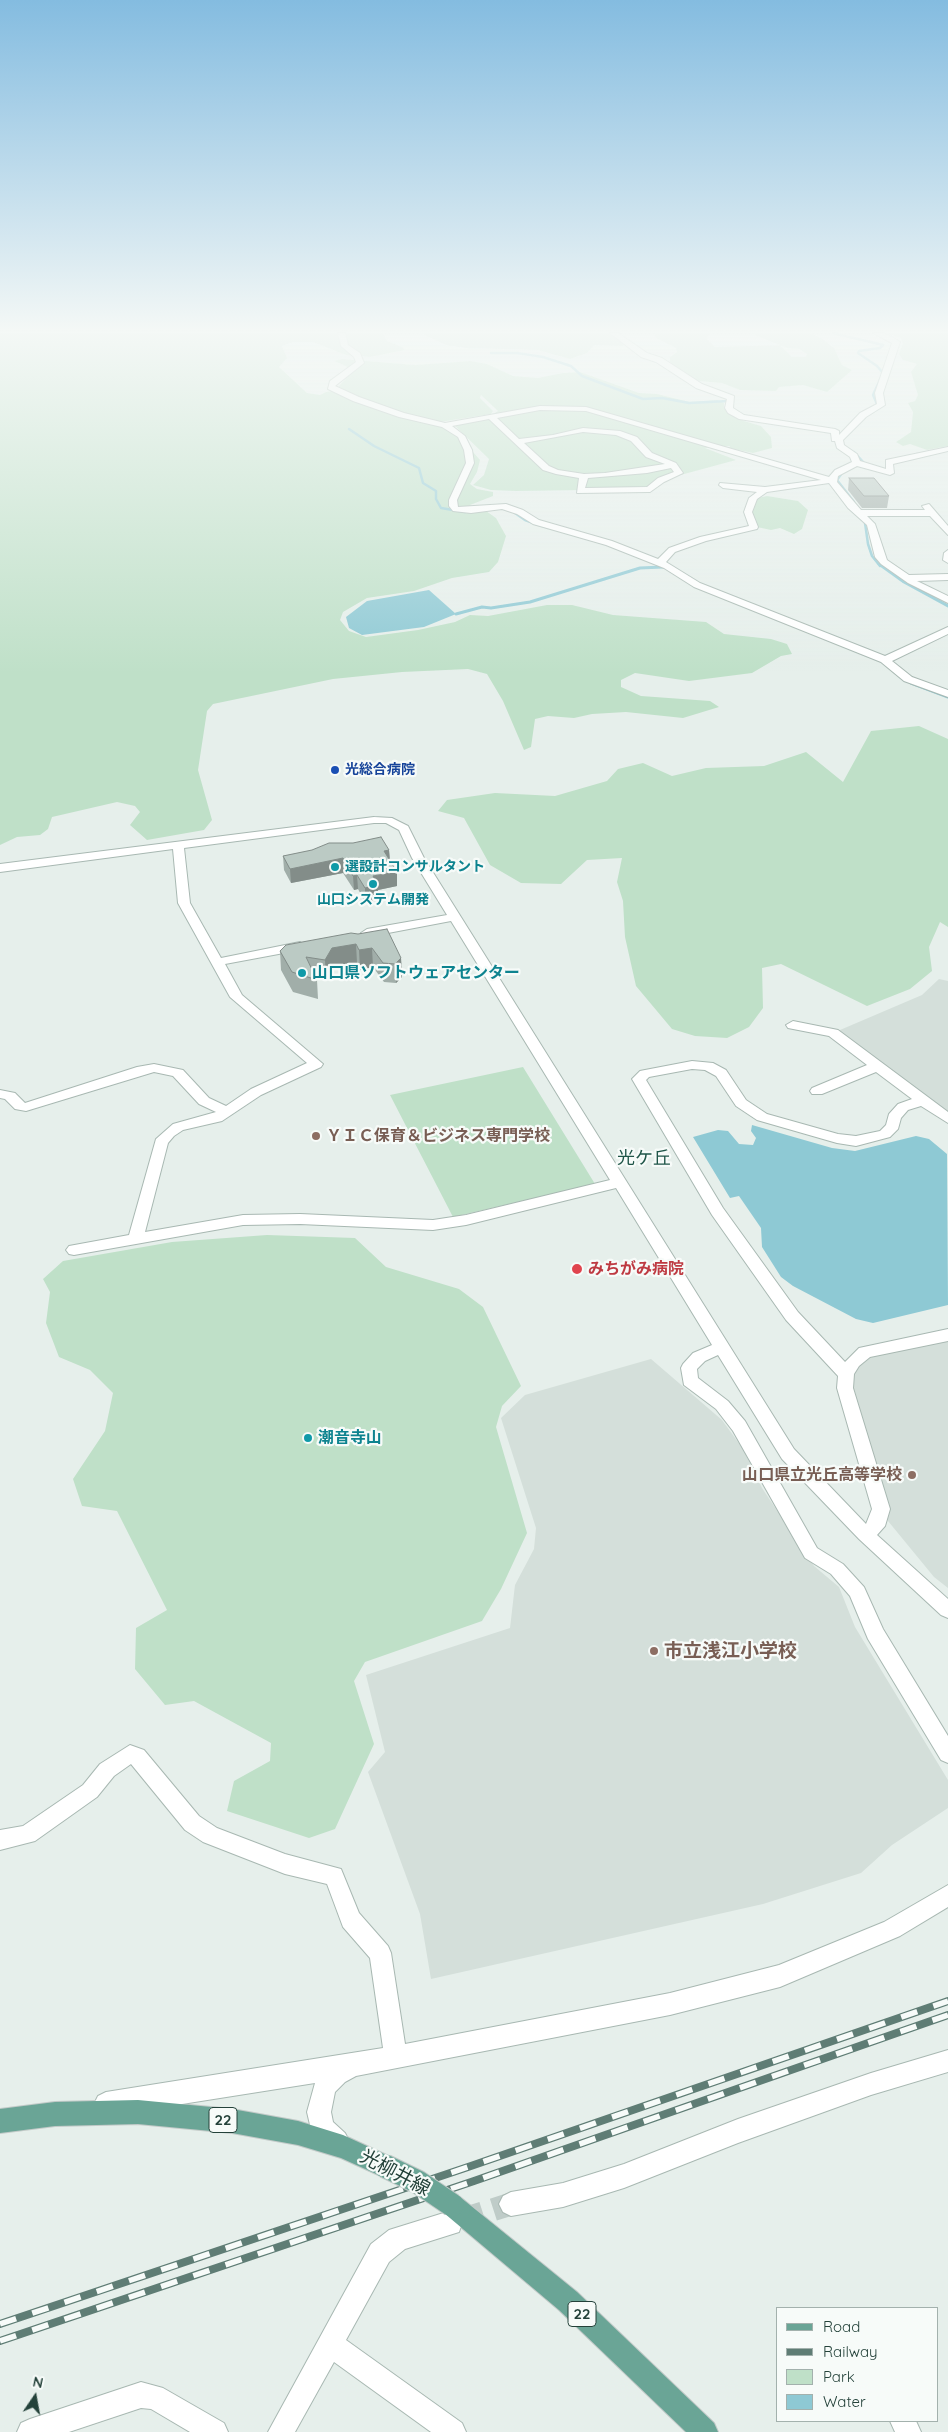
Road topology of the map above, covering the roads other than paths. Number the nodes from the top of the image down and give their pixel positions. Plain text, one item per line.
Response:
1 (465, 446) edge
2 (524, 446) edge
3 (641, 446) edge
4 (713, 446) edge
5 (841, 446) edge
6 (948, 449) edge
7 (856, 463) junction
8 (673, 465) junction
9 (584, 476) junction
10 (833, 482) junction
11 (723, 485) dead end
12 (765, 490) junction
13 (926, 505) dead end
14 (858, 513) junction
15 (932, 513) junction
16 (948, 532) edge
17 (948, 553) edge
18 (948, 560) edge
19 (660, 564) junction
20 (907, 578) junction
21 (946, 579) edge
22 (948, 600) edge
23 (948, 630) edge
24 (885, 660) junction
25 (948, 694) edge
26 (177, 845) junction
27 (0, 868) edge
28 (454, 917) junction
29 (356, 936) edge
30 (316, 943) edge
31 (218, 962) junction
32 (793, 1025) dead end
33 (877, 1066) junction
34 (817, 1091) dead end
35 (0, 1094) edge
36 (923, 1100) junction
37 (225, 1111) junction
38 (948, 1119) edge
39 (618, 1183) junction
40 (135, 1239) junction
41 (74, 1250) dead end
42 (948, 1335) edge
43 (720, 1348) junction
44 (846, 1374) junction
45 (865, 1534) junction
46 (948, 1610) edge
47 (948, 1754) edge
48 (0, 1840) edge
49 (948, 1895) edge
50 (396, 2057) junction
51 (948, 2061) edge
52 (354, 2065) junction
53 (55, 2114) junction
54 (0, 2121) edge
55 (343, 2147) junction
56 (511, 2204) tunnel mouth
57 (451, 2214) junction
58 (329, 2343) junction
59 (201, 2428) edge
60 (30, 2432) edge
61 (281, 2432) edge
62 (451, 2432) edge
63 (705, 2432) edge

1 - 19 street
2 - 9 street
3 - 8 street
4 - 10 street
5 - 7 street
6 - 7 street
7 - 10 street
8 - 9 street
8 - 9 street
10 - 12 street
10 - 14 street
11 - 12 street
12 - 19 street
13 - 15 street
14 - 15 street
14 - 20 street
15 - 16 street
17 - 18 street
19 - 24 street
20 - 21 street
20 - 22 street
23 - 24 street
24 - 25 street
26 - 27 street
26 - 28 street
26 - 31 street
28 - 29 street
28 - 39 street
30 - 31 street
31 - 37 street
32 - 33 street
33 - 34 street
33 - 36 street
35 - 37 street
36 - 38 street
36 - 44 street
37 - 40 street
39 - 40 street
39 - 43 street
40 - 41 street
42 - 44 street
43 - 45 street
43 - 47 street
44 - 45 street
45 - 46 street
48 - 50 street
49 - 50 street
50 - 52 street
51 - 56 street
52 - 53 street
52 - 55 street
53 - 54 main road, 光柳井線 / 22
53 - 55 main road, 光柳井線 / 22
55 - 57 main road, 光柳井線 / 22, bridge
57 - 58 street
57 - 63 main road, 光柳井線 / 22
58 - 61 street
58 - 62 street
59 - 60 street

